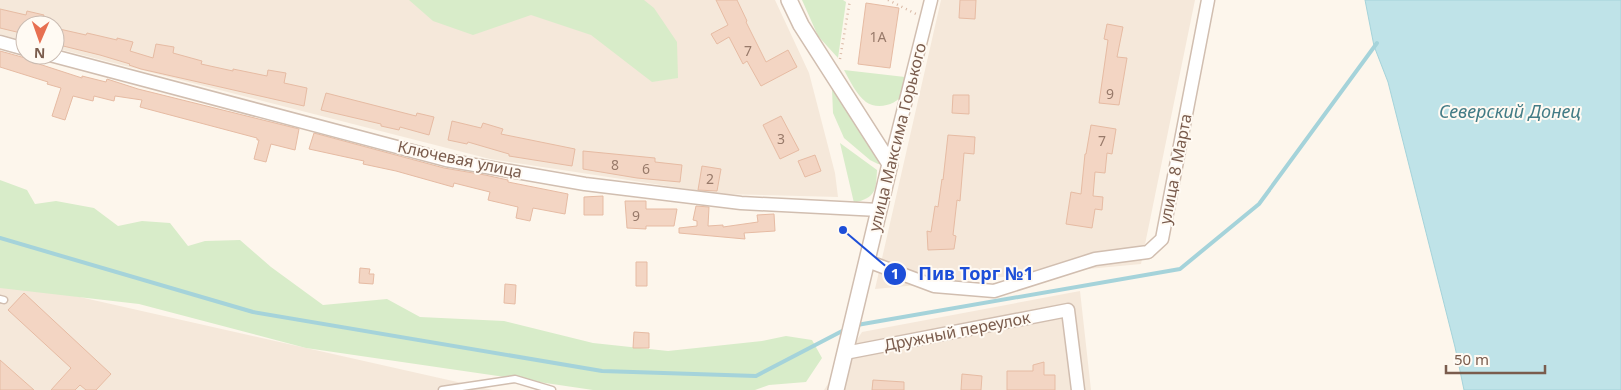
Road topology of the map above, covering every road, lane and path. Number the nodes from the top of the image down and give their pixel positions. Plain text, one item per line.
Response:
1 (789, 0) edge
2 (850, 0) edge
3 (888, 0) edge
4 (931, 0) edge
5 (1208, 0) edge
6 (926, 19) junction
7 (0, 42) edge
8 (15, 46) edge
9 (65, 59) edge
10 (837, 81) junction
11 (890, 164) junction
12 (879, 210) junction
13 (867, 261) junction
14 (845, 352) junction
15 (442, 390) edge
16 (552, 390) edge
17 (836, 390) edge
18 (1078, 390) edge

1 - 10 street
2 - 10 path
3 - 6 path
4 - 6 street, улица Максима Горького
5 - 13 street, улица 8 Марта
6 - 11 street, улица Максима Горького
7 - 8 street
9 - 12 street, Ключевая улица
10 - 11 street
11 - 12 street, улица Максима Горького
12 - 13 street, улица Максима Горького
13 - 14 street, улица Максима Горького
14 - 17 street, улица Максима Горького
14 - 18 street, Дружный переулок
15 - 16 lane

